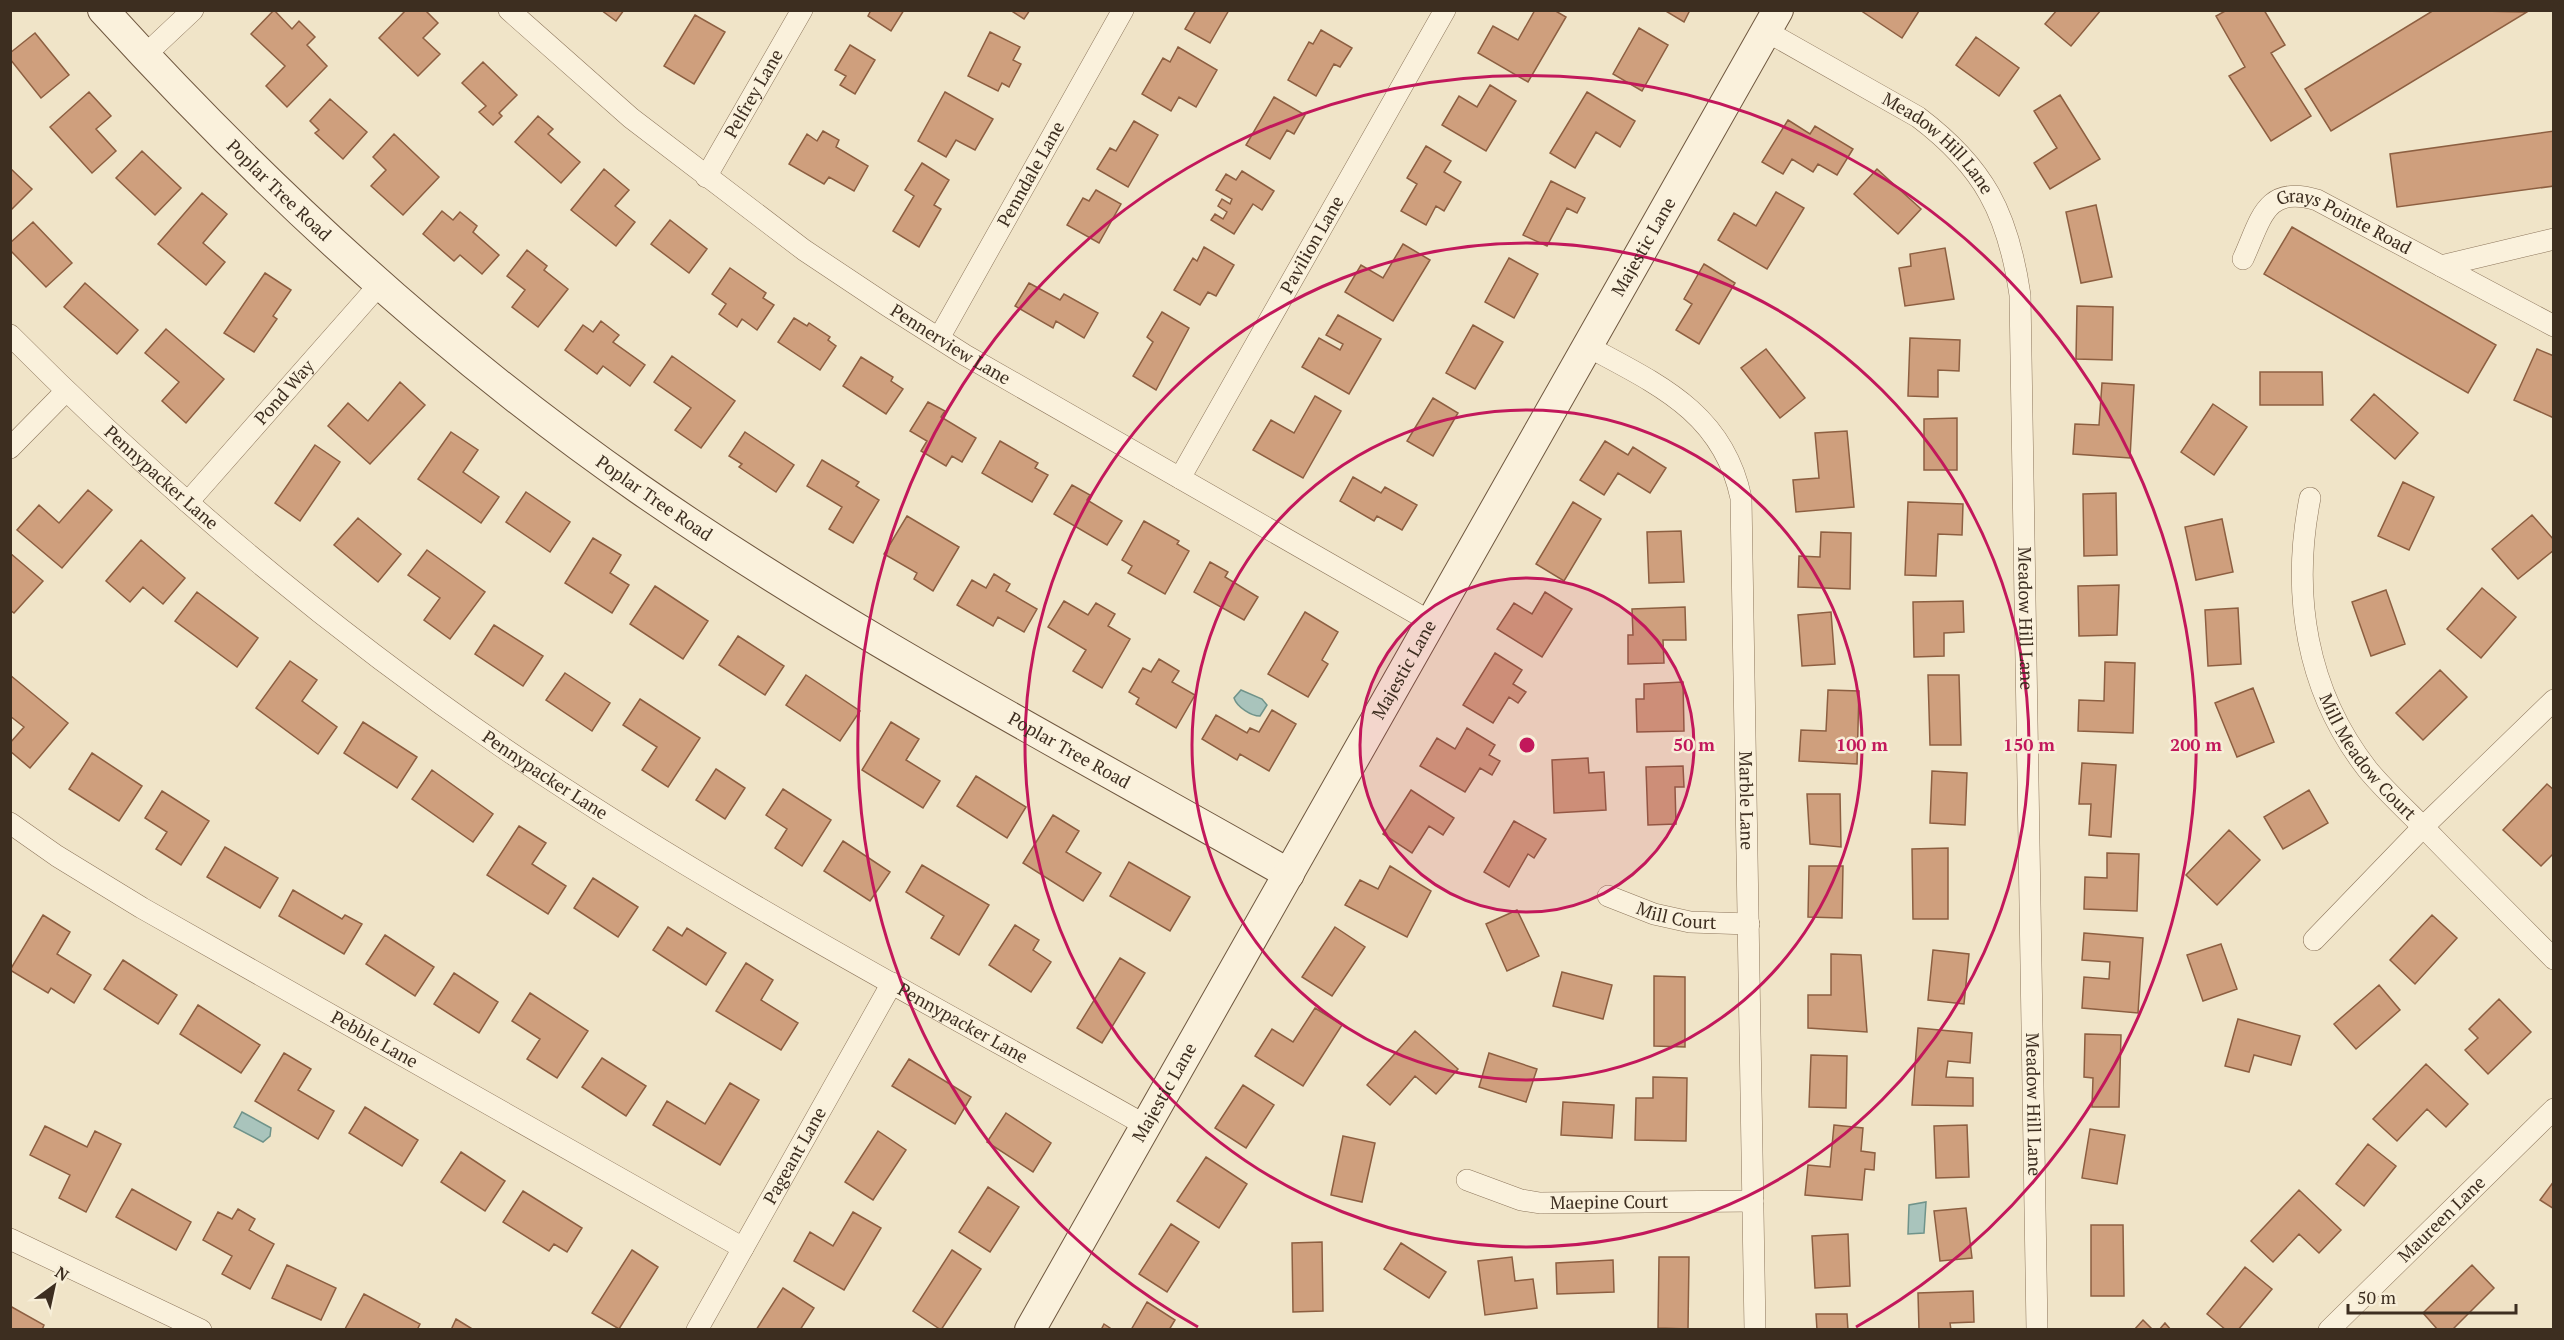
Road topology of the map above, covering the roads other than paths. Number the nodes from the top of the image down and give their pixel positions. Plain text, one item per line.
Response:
1 (103, 10) edge
2 (193, 10) edge
3 (509, 10) edge
4 (802, 10) edge
5 (1123, 10) edge
6 (1444, 10) edge
7 (1772, 21) edge
8 (144, 56) junction
9 (706, 177) junction
10 (2553, 239) edge
11 (2243, 259) dead end
12 (2441, 266) junction
13 (379, 285) junction
14 (2553, 326) edge
15 (10, 335) edge
16 (939, 338) junction
17 (1587, 346) junction
18 (66, 391) junction
19 (10, 448) edge
20 (1180, 477) junction
21 (2310, 498) dead end
22 (188, 502) junction
23 (1431, 622) junction
24 (2553, 700) edge
25 (10, 823) edge
26 (2423, 827) junction
27 (1288, 874) junction
28 (1608, 896) dead end
29 (1749, 924) junction
30 (2314, 940) dead end
31 (2553, 959) edge
32 (892, 983) junction
33 (2553, 1109) edge
34 (1145, 1125) junction
35 (1467, 1180) dead end
36 (1753, 1201) junction
37 (10, 1239) edge
38 (743, 1248) junction
39 (2341, 1325) edge
40 (201, 1329) edge
41 (697, 1329) edge
42 (1030, 1329) edge
43 (1755, 1329) edge
44 (2037, 1329) edge

1 - 8 street, Poplar Tree Road
2 - 8 street
3 - 9 street, Pennerview Lane
4 - 9 street, Pelfrey Lane
5 - 16 street, Penndale Lane
6 - 20 street, Pavilion Lane
7 - 17 street, Majestic Lane
7 - 44 street, Meadow Hill Lane
8 - 13 street, Poplar Tree Road
9 - 16 street, Pennerview Lane
10 - 12 street
11 - 12 street, Grays Pointe Road
12 - 14 street, Grays Pointe Road
13 - 22 street, Pond Way
13 - 27 street, Poplar Tree Road
15 - 18 street, Pennypacker Lane
16 - 20 street, Pennerview Lane
17 - 23 street, Majestic Lane
17 - 29 street, Marble Lane
18 - 19 street
18 - 22 street, Pennypacker Lane
20 - 23 street, Pennerview Lane
21 - 26 street, Mill Meadow Court
22 - 32 street, Pennypacker Lane
23 - 27 street, Majestic Lane
24 - 26 street
25 - 38 street, Pebble Lane
26 - 30 street
26 - 31 street, Mill Meadow Court
27 - 34 street, Majestic Lane
28 - 29 street, Mill Court
29 - 36 street, Marble Lane
32 - 34 street, Pennypacker Lane
32 - 38 street, Pageant Lane
33 - 39 street, Maureen Lane
34 - 42 street, Majestic Lane
35 - 36 street, Maepine Court
36 - 43 street, Marble Lane
37 - 40 street
38 - 41 street, Pageant Lane

